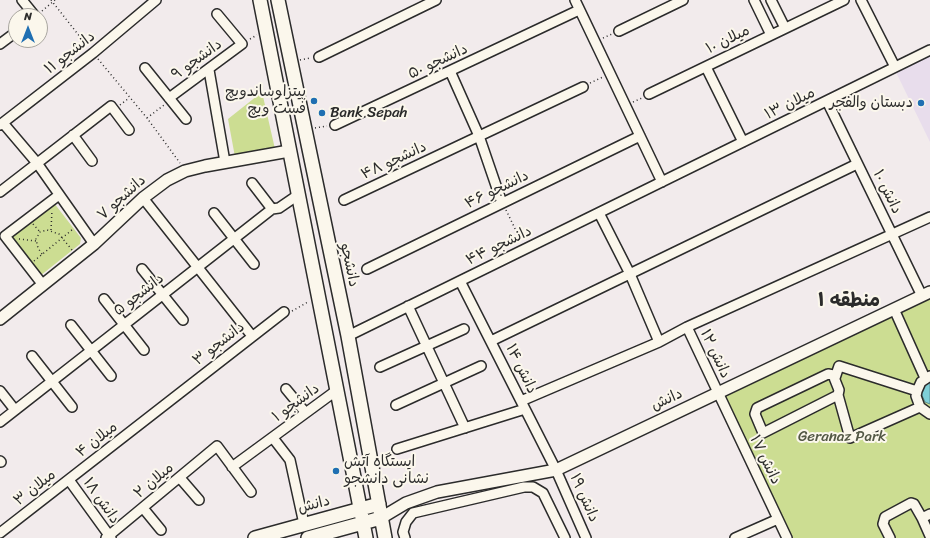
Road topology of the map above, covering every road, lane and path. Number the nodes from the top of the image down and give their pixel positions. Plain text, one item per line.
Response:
1 (22, 0) edge
2 (56, 0) edge
3 (260, 0) edge
4 (278, 0) edge
5 (435, 0) edge
6 (575, 0) edge
7 (754, 0) edge
8 (771, 0) edge
9 (844, 0) edge
10 (861, 0) edge
11 (52, 1) edge
12 (152, 1) edge
13 (678, 1) edge
14 (31, 8) edge
15 (44, 8) edge
16 (580, 10) junction
17 (216, 14) dead end
18 (785, 28) junction
19 (266, 30) junction
20 (619, 31) joint
21 (770, 36) junction
22 (595, 42) junction
23 (242, 44) junction
24 (930, 50) edge
25 (93, 53) junction
26 (319, 57) joint
27 (290, 62) junction
28 (706, 67) junction
29 (896, 67) junction
30 (145, 68) dead end
31 (209, 70) junction
32 (450, 72) junction
33 (610, 74) junction
34 (583, 87) joint
35 (649, 94) joint
36 (130, 98) junction
37 (170, 99) junction
38 (827, 101) junction
39 (625, 106) junction
40 (114, 110) junction
41 (147, 118) junction
42 (186, 119) dead end
43 (2, 124) edge
44 (335, 125) joint
45 (305, 129) junction
46 (129, 130) dead end
47 (73, 135) junction
48 (479, 136) junction
49 (640, 136) junction
50 (743, 142) junction
51 (289, 151) junction
52 (92, 161) dead end
53 (226, 162) junction
54 (36, 163) junction
55 (857, 164) junction
56 (185, 171) junction
57 (662, 182) junction
58 (252, 184) dead end
59 (0, 192) edge
60 (298, 195) junction
61 (56, 197) junction
62 (143, 198) junction
63 (344, 200) dead end
64 (502, 203) junction
65 (272, 209) junction
66 (214, 213) dead end
67 (599, 213) junction
68 (930, 217) edge
69 (80, 224) junction
70 (52, 230) junction
71 (892, 235) junction
72 (5, 236) junction
73 (63, 238) junction
74 (234, 239) junction
75 (36, 241) junction
76 (328, 242) junction
77 (94, 244) junction
78 (309, 249) junction
79 (525, 249) junction
80 (42, 254) junction
81 (77, 258) junction
82 (254, 264) dead end
83 (28, 266) junction
84 (198, 267) junction
85 (142, 269) dead end
86 (334, 269) junction
87 (367, 269) dead end
88 (313, 272) junction
89 (630, 274) junction
90 (460, 281) junction
91 (43, 285) junction
92 (926, 294) edge
93 (162, 295) junction
94 (318, 296) junction
95 (104, 299) dead end
96 (408, 306) junction
97 (894, 309) junction
98 (284, 312) joint
99 (0, 319) edge
100 (182, 320) dead end
101 (71, 325) dead end
102 (124, 325) junction
103 (687, 327) junction
104 (464, 329) dead end
105 (252, 336) junction
106 (348, 336) junction
107 (491, 341) junction
108 (659, 342) junction
109 (426, 346) junction
110 (144, 350) dead end
111 (91, 351) junction
112 (32, 356) dead end
113 (481, 366) dead end
114 (380, 367) dead end
115 (111, 376) dead end
116 (928, 377) edge
117 (835, 378) junction
118 (52, 381) junction
119 (444, 383) junction
120 (286, 389) dead end
121 (337, 390) junction
122 (0, 391) edge
123 (916, 391) junction
124 (718, 393) junction
125 (838, 395) junction
126 (396, 405) dead end
127 (523, 405) junction
128 (72, 406) dead end
129 (920, 406) junction
130 (16, 410) junction
131 (306, 412) junction
132 (930, 414) edge
133 (0, 422) edge
134 (142, 423) joint
135 (465, 428) junction
136 (273, 438) junction
137 (397, 449) dead end
138 (232, 467) junction
139 (556, 470) junction
140 (180, 478) junction
141 (69, 480) junction
142 (251, 492) dead end
143 (199, 500) dead end
144 (406, 503) junction
145 (379, 504) junction
146 (143, 508) junction
147 (360, 509) junction
148 (926, 516) edge
149 (381, 518) junction
150 (778, 519) junction
151 (363, 522) junction
152 (304, 524) junction
153 (161, 530) dead end
154 (0, 533) edge
155 (930, 536) edge
156 (109, 538) edge
157 (255, 538) edge
158 (308, 538) edge
159 (366, 538) edge
160 (385, 538) edge
161 (405, 538) edge
162 (565, 538) edge
163 (586, 538) edge
164 (735, 538) edge
165 (787, 538) edge
166 (890, 538) edge

1 - 14 street
2 - 11 path
3 - 19 main road
4 - 27 main road, دانشجو
5 - 26 street
6 - 16 street
7 - 21 street
8 - 18 street
9 - 18 street, میلان ۱۰
10 - 29 street
11 - 15 path
11 - 25 path
12 - 25 street, دانشجو ۱۱
13 - 20 street
16 - 22 street
16 - 32 street, دانشجو ۵۰
17 - 23 street, دانشجو ۹
18 - 21 street, میلان ۱۰
19 - 23 path, دانشجو ۹
19 - 51 main road
20 - 22 path
21 - 28 street, میلان ۱۰
22 - 33 street
23 - 31 street, دانشجو ۹
24 - 29 street, میلان ۱۳
25 - 36 path
25 - 43 street, دانشجو ۱۱
26 - 27 path
27 - 45 main road, دانشجو
28 - 35 street, میلان ۱۰
28 - 50 street
29 - 38 street, میلان ۱۳
30 - 37 street
31 - 37 street, دانشجو ۹
31 - 53 street
32 - 44 street, دانشجو ۵۰
32 - 48 street
33 - 34 path
33 - 39 street
34 - 48 street, دانشجو ۴۸
35 - 39 path
36 - 40 path
36 - 41 path
37 - 41 path
37 - 42 street
38 - 50 street, میلان ۱۳
38 - 55 street, دانش ۱۰
39 - 49 street
40 - 46 street
40 - 47 street
41 - 56 path
43 - 54 street
44 - 45 path
45 - 76 main road, دانشجو
47 - 52 street
47 - 54 street
48 - 63 street, دانشجو ۴۸
48 - 64 street
49 - 57 street
49 - 64 street, دانشجو ۴۶
50 - 57 street, میلان ۱۳
51 - 53 street, دانشجو ۷
51 - 60 main road
53 - 56 street, دانشجو ۷
54 - 59 street
54 - 61 street
55 - 71 street, دانش ۱۰
55 - 89 street
56 - 62 street, دانشجو ۷
57 - 67 street, دانشجو ۴۴
58 - 65 street
60 - 65 street, دانشجو ۵
60 - 78 main road
61 - 69 street
61 - 70 path
61 - 72 street
62 - 77 street, دانشجو ۷
62 - 84 street
64 - 79 path
64 - 87 street, دانشجو ۴۶
65 - 74 street, دانشجو ۵
66 - 74 street
67 - 79 street, دانشجو ۴۴
67 - 89 street
68 - 71 street
69 - 73 path
69 - 77 street
70 - 73 path
70 - 75 path
71 - 92 street, دانش ۱۰
71 - 103 street
72 - 75 path
72 - 83 street
73 - 80 path
73 - 81 path
74 - 82 street
74 - 84 street, دانشجو ۵
75 - 80 path
76 - 78 main road
76 - 86 main road, دانشجو
77 - 81 street, دانشجو ۷
78 - 88 main road
79 - 90 street, دانشجو ۴۴
80 - 83 path
81 - 91 street, دانشجو ۷
83 - 91 street
84 - 93 street, دانشجو ۵
84 - 105 street
85 - 93 street
86 - 88 main road
86 - 106 main road, دانشجو
88 - 94 main road
89 - 107 street
89 - 108 street
90 - 96 street, دانشجو ۴۴
90 - 107 street, دانش ۱۴
91 - 99 street, دانشجو ۷
92 - 97 street, دانش
93 - 100 street
93 - 102 street, دانشجو ۵
94 - 98 path
94 - 121 main road
95 - 102 street
96 - 106 street, دانشجو ۴۴
96 - 109 street
97 - 116 street
97 - 124 street, دانش
98 - 105 street, دانشجو ۳
101 - 111 street
102 - 110 street
102 - 111 street, دانشجو ۵
103 - 108 street
103 - 124 street, دانش ۱۲
104 - 109 street
105 - 134 street, دانشجو ۳
106 - 145 main road, دانشجو
107 - 127 street, دانش ۱۴
108 - 127 street
109 - 114 street
109 - 119 street
111 - 115 street
111 - 118 street, دانشجو ۵
112 - 118 street
113 - 119 street
116 - 123 street
117 - 123 street
117 - 125 street
117 - 125 street
118 - 128 street
118 - 130 street, دانشجو ۵
119 - 126 street
119 - 135 street
120 - 131 street
121 - 131 street, دانشجو ۱
121 - 147 main road
122 - 130 street
123 - 129 street
124 - 139 street, دانش
124 - 150 street, دانش ۱۷
125 - 129 street
127 - 135 street
127 - 139 street, دانش ۱۴
129 - 132 street
130 - 133 street, دانشجو ۵
131 - 136 street, دانشجو ۱
134 - 141 street, میلان ۴
135 - 137 street
136 - 138 street, دانشجو ۱
136 - 152 street
138 - 140 street, میلان ۲
138 - 142 street
139 - 144 street, دانش
139 - 163 street, دانش ۱۹
140 - 143 street
140 - 146 street, میلان ۲
141 - 154 street, میلان ۳
141 - 156 street, دانش ۱۸
144 - 145 street, دانش
144 - 149 street, دانش
145 - 147 main road, دانش
145 - 149 main road, دانشجو
146 - 153 street
146 - 156 street, میلان ۲
147 - 151 main road
147 - 152 main road, دانش
148 - 155 street
148 - 166 street
149 - 151 main road, دانش
149 - 160 main road, دانشجو
150 - 164 street
150 - 165 street, دانش ۱۷
151 - 158 main road, دانش
151 - 159 main road
152 - 157 main road, دانش
161 - 162 street

